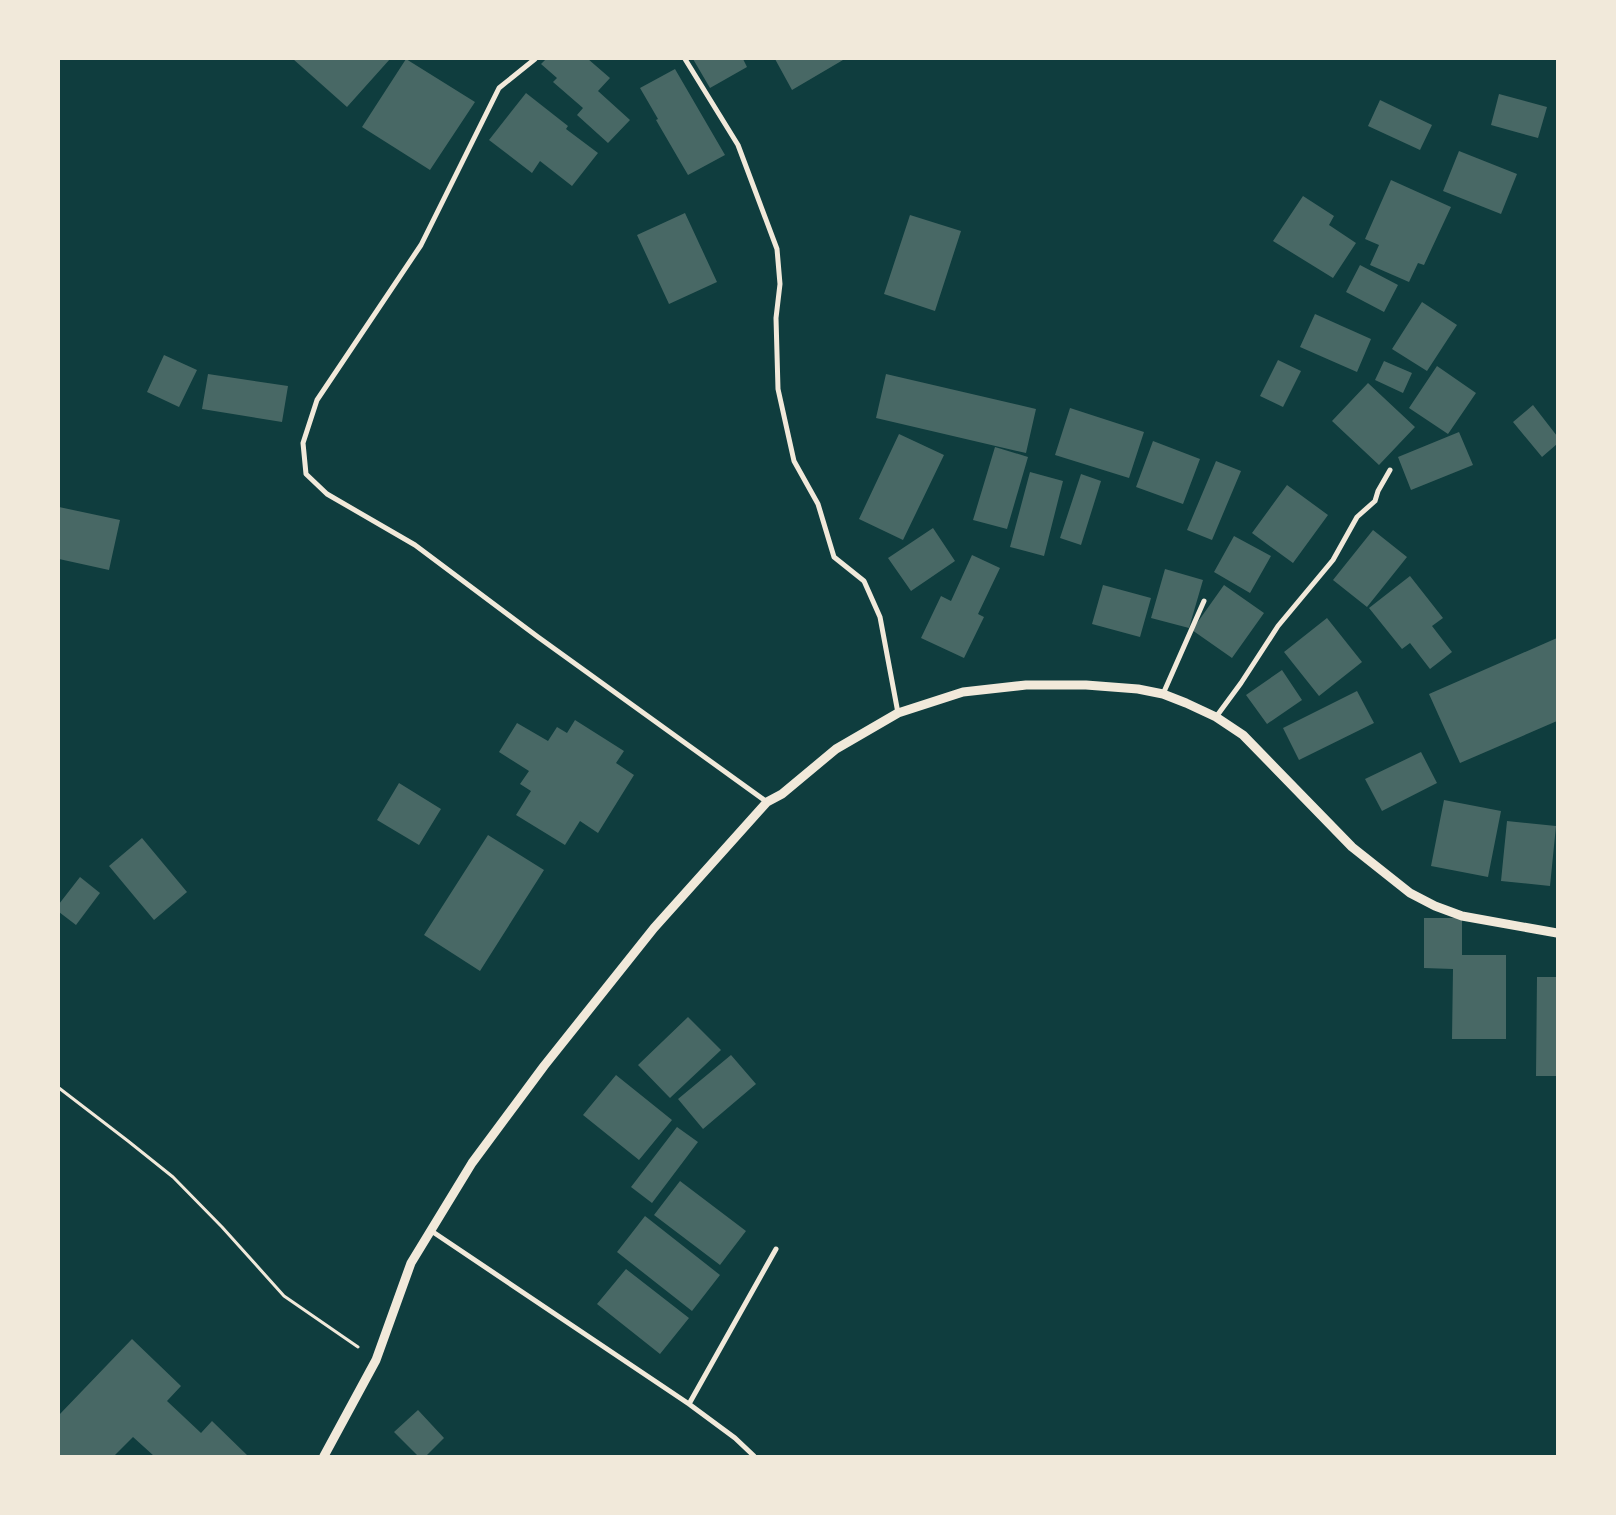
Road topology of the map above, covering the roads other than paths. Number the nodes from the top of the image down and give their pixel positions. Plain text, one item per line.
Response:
1 (535, 59) edge
2 (685, 59) edge
3 (1390, 470) dead end
4 (1204, 601) dead end
5 (1163, 694) junction
6 (898, 713) junction
7 (1216, 717) junction
8 (767, 802) junction
9 (1557, 933) edge
10 (430, 1230) junction
11 (776, 1249) dead end
12 (689, 1404) junction
13 (324, 1456) edge
14 (754, 1456) edge

1 - 8 street
2 - 6 street
3 - 7 street
4 - 5 street
5 - 6 street
5 - 7 street
6 - 8 street
7 - 9 street
8 - 10 street
10 - 12 street
10 - 13 street
11 - 12 street
12 - 14 street

